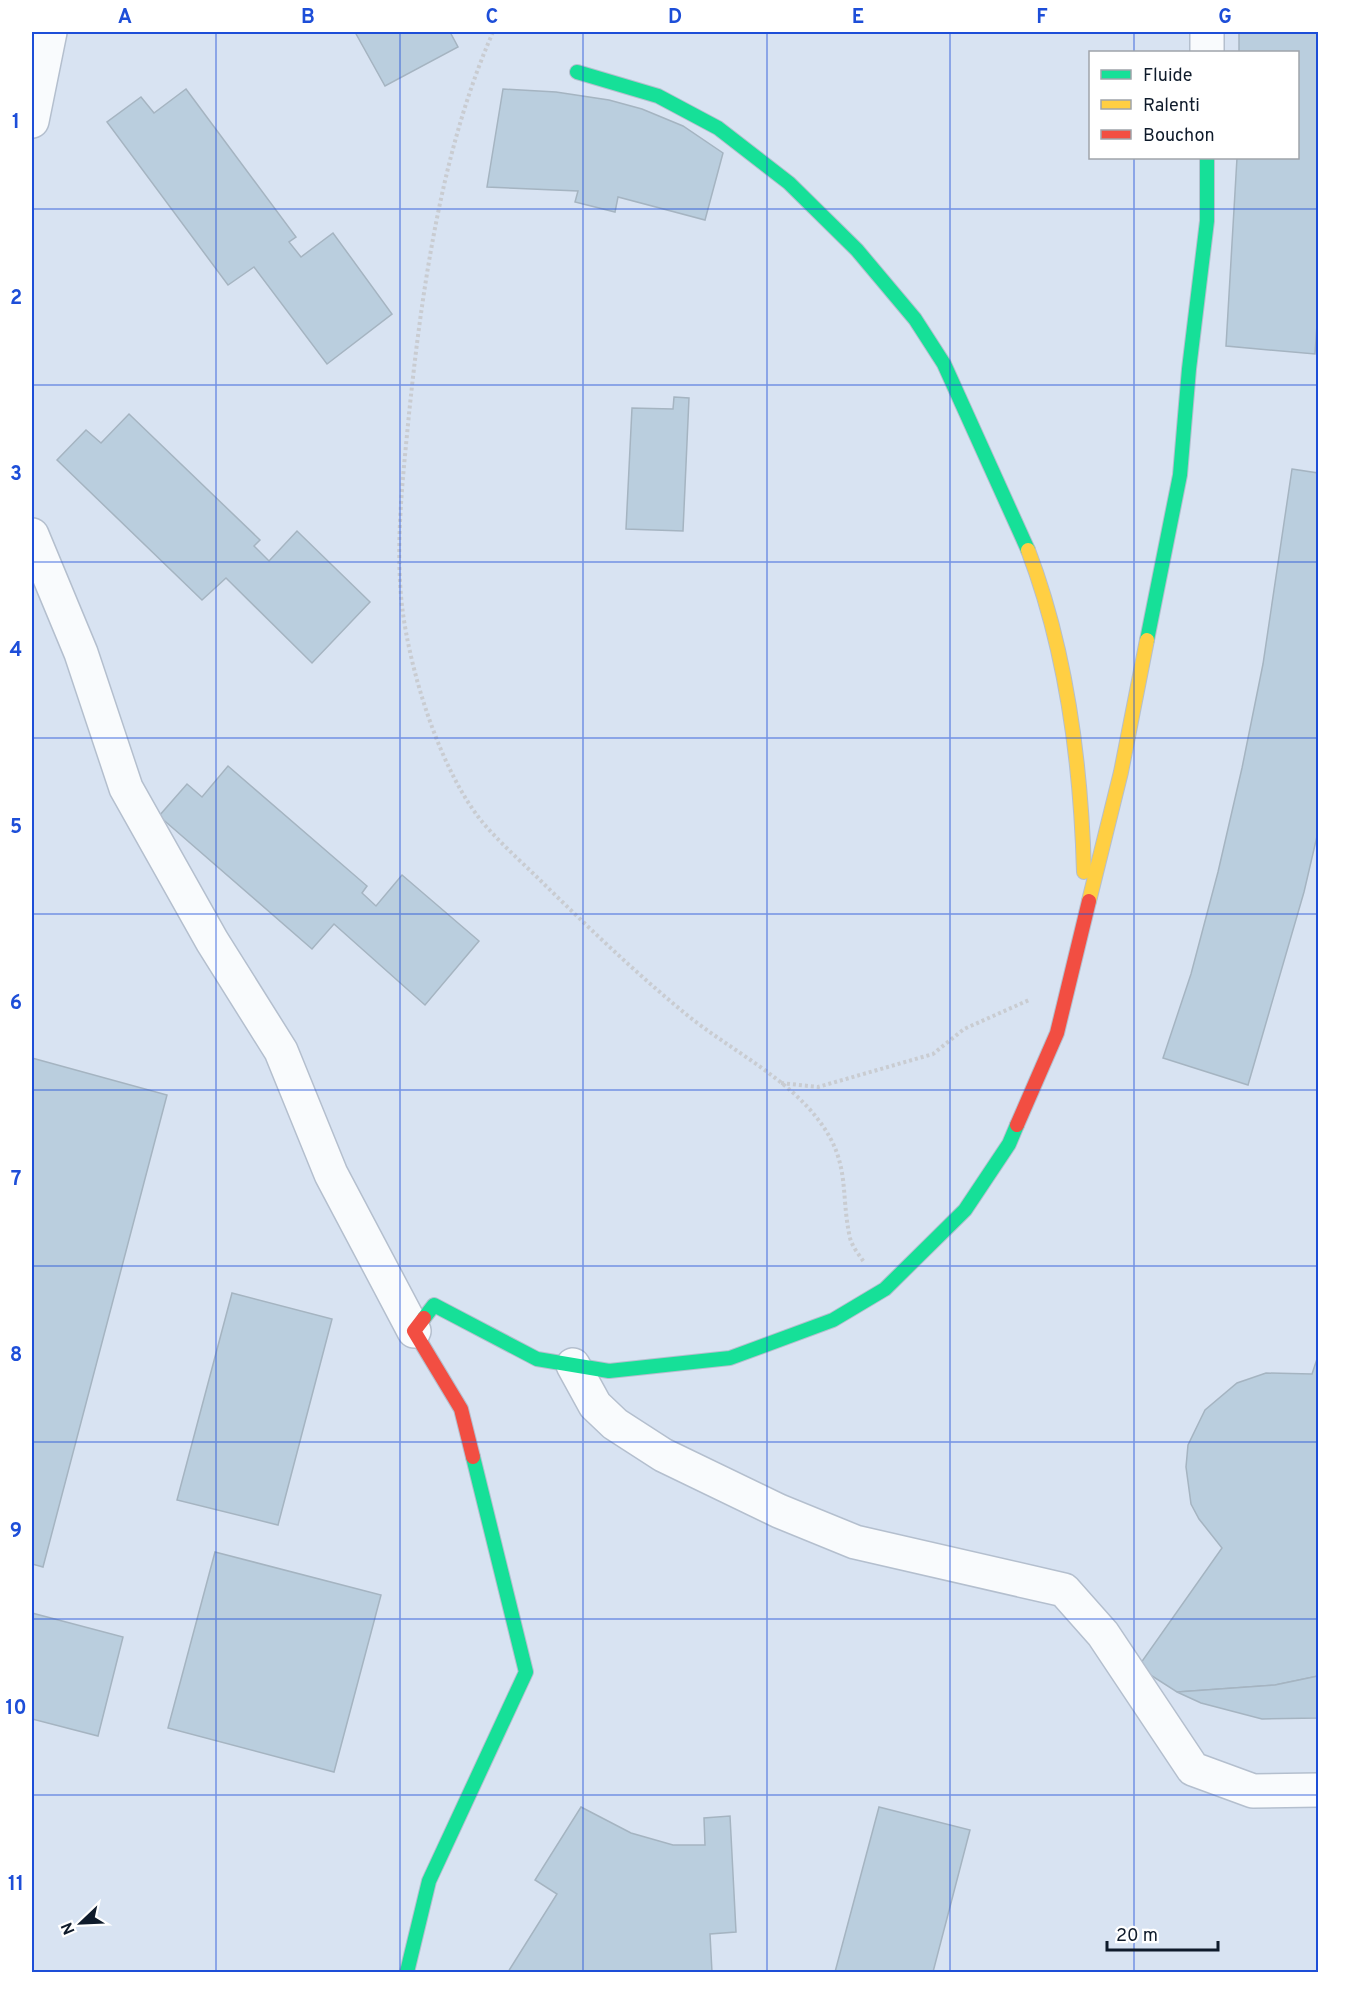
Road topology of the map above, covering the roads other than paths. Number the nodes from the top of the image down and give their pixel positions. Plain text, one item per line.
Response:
1 (50, 32) edge
2 (1207, 32) edge
3 (1207, 51) edge
4 (577, 72) dead end
5 (32, 121) edge
6 (1207, 159) edge
7 (32, 535) edge
8 (1085, 919) junction
9 (414, 1331) junction
10 (573, 1365) junction
11 (1318, 1790) edge
12 (407, 1972) edge

1 - 5 street
2 - 3 street
4 - 8 street
6 - 8 street
7 - 9 street
8 - 10 street
9 - 10 street
9 - 12 street
10 - 11 street

